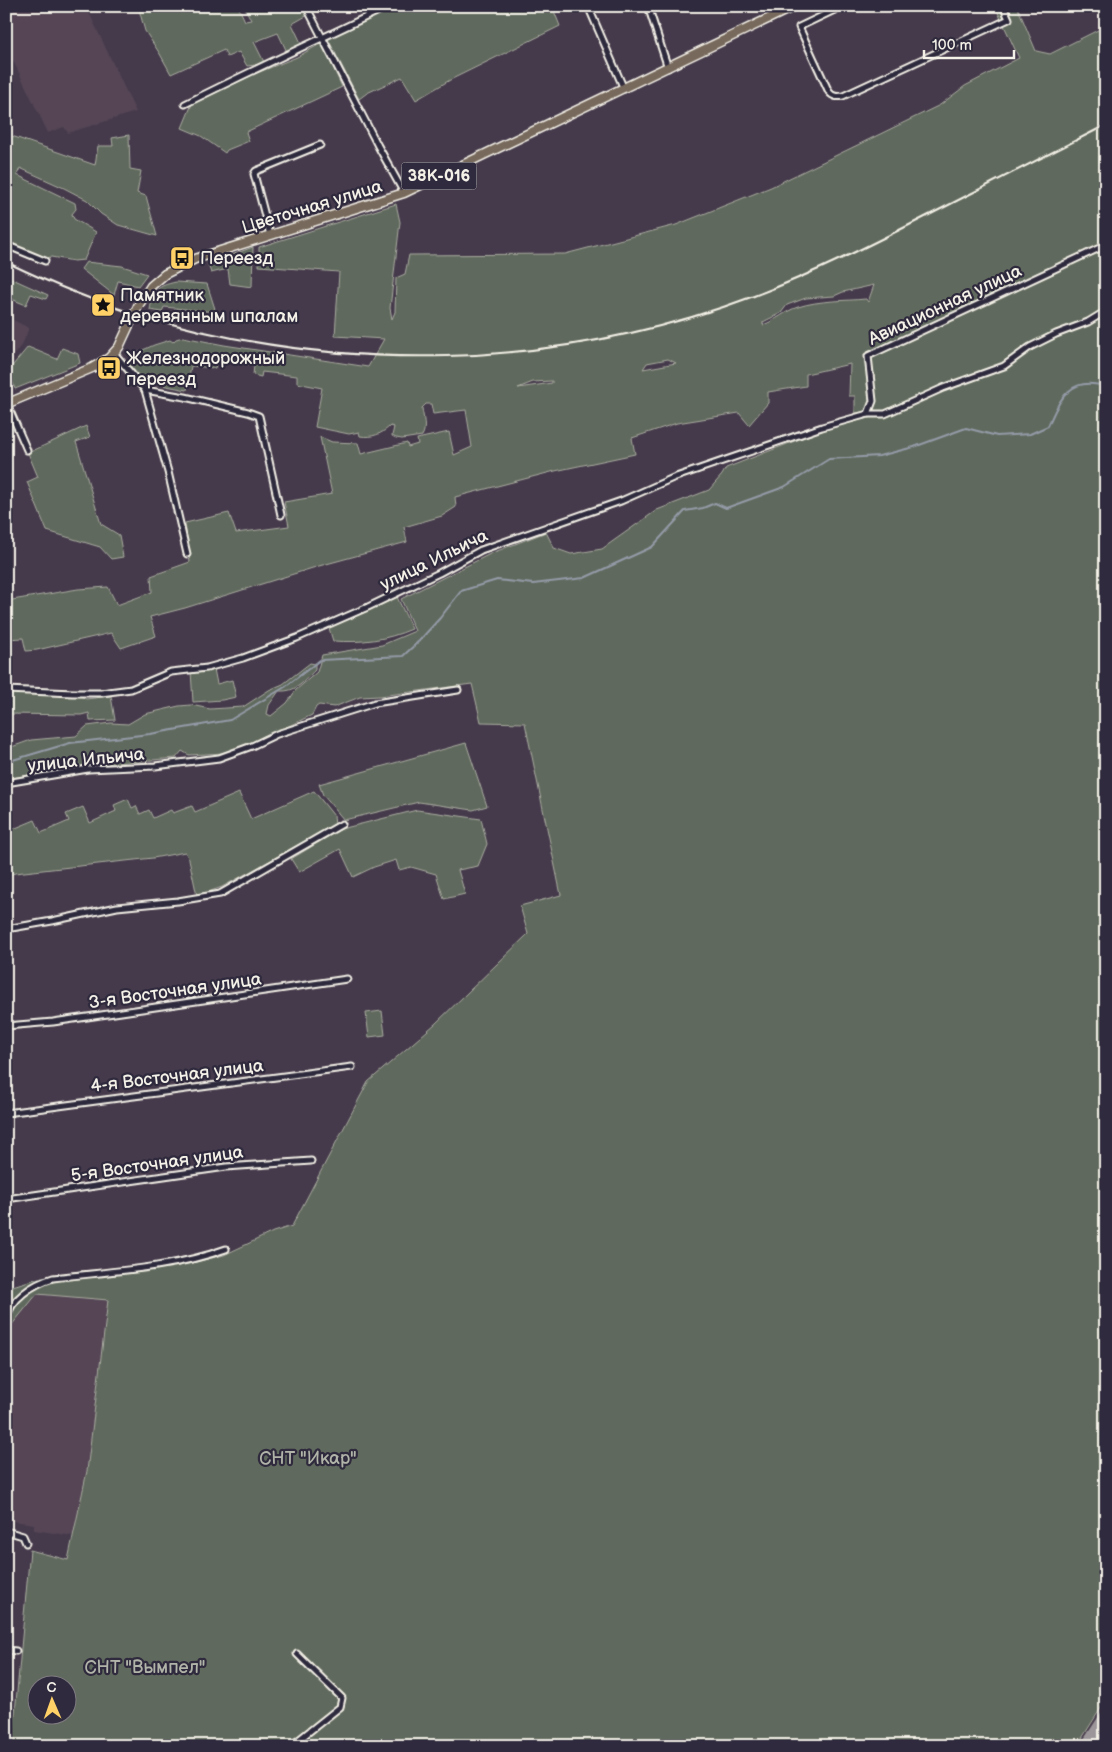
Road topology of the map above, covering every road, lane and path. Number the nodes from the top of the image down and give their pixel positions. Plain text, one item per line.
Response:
1 (306, 6) edge
2 (389, 6) edge
3 (588, 6) edge
4 (648, 6) edge
5 (795, 6) edge
6 (843, 6) edge
7 (1003, 6) edge
8 (323, 38) junction
9 (668, 68) junction
10 (624, 89) junction
11 (185, 104) dead end
12 (320, 145) dead end
13 (404, 193) junction
14 (270, 235) junction
15 (6, 245) edge
16 (1106, 245) edge
17 (46, 261) dead end
18 (1106, 311) edge
19 (114, 353) junction
20 (145, 390) junction
21 (7, 404) edge
22 (868, 414) junction
23 (27, 450) dead end
24 (281, 515) dead end
25 (187, 554) dead end
26 (6, 690) edge
27 (458, 690) dead end
28 (6, 783) edge
29 (342, 824) dead end
30 (6, 929) edge
31 (347, 979) dead end
32 (6, 1026) edge
33 (352, 1067) dead end
34 (6, 1112) edge
35 (312, 1161) dead end
36 (6, 1199) edge
37 (226, 1250) dead end
38 (7, 1310) edge
39 (6, 1320) edge
40 (6, 1532) edge
41 (26, 1543) dead end
42 (6, 1650) edge
43 (16, 1651) dead end
44 (297, 1654) dead end
45 (291, 1746) edge

1 - 8 street
2 - 8 street
3 - 10 street
4 - 9 street
5 - 9 main road, Цветочная улица / 38К-016
6 - 7 street
8 - 11 street
8 - 13 street
9 - 10 main road, Цветочная улица / 38К-016
10 - 13 main road, Цветочная улица / 38К-016
12 - 14 street
13 - 14 main road, Цветочная улица / 38К-016
14 - 19 main road, Цветочная улица / 38К-016
15 - 17 street
16 - 22 street, Авиационная улица
18 - 22 street
19 - 20 street
19 - 21 main road, Цветочная улица / 38К-016
20 - 24 street
20 - 25 street
21 - 23 street
22 - 26 street, улица Ильича
27 - 28 street, улица Ильича
29 - 30 street
31 - 32 street, 3-я Восточная улица
33 - 34 street, 4-я Восточная улица
35 - 36 street, 5-я Восточная улица
37 - 38 street
38 - 39 street
40 - 41 street
42 - 43 street
44 - 45 street

